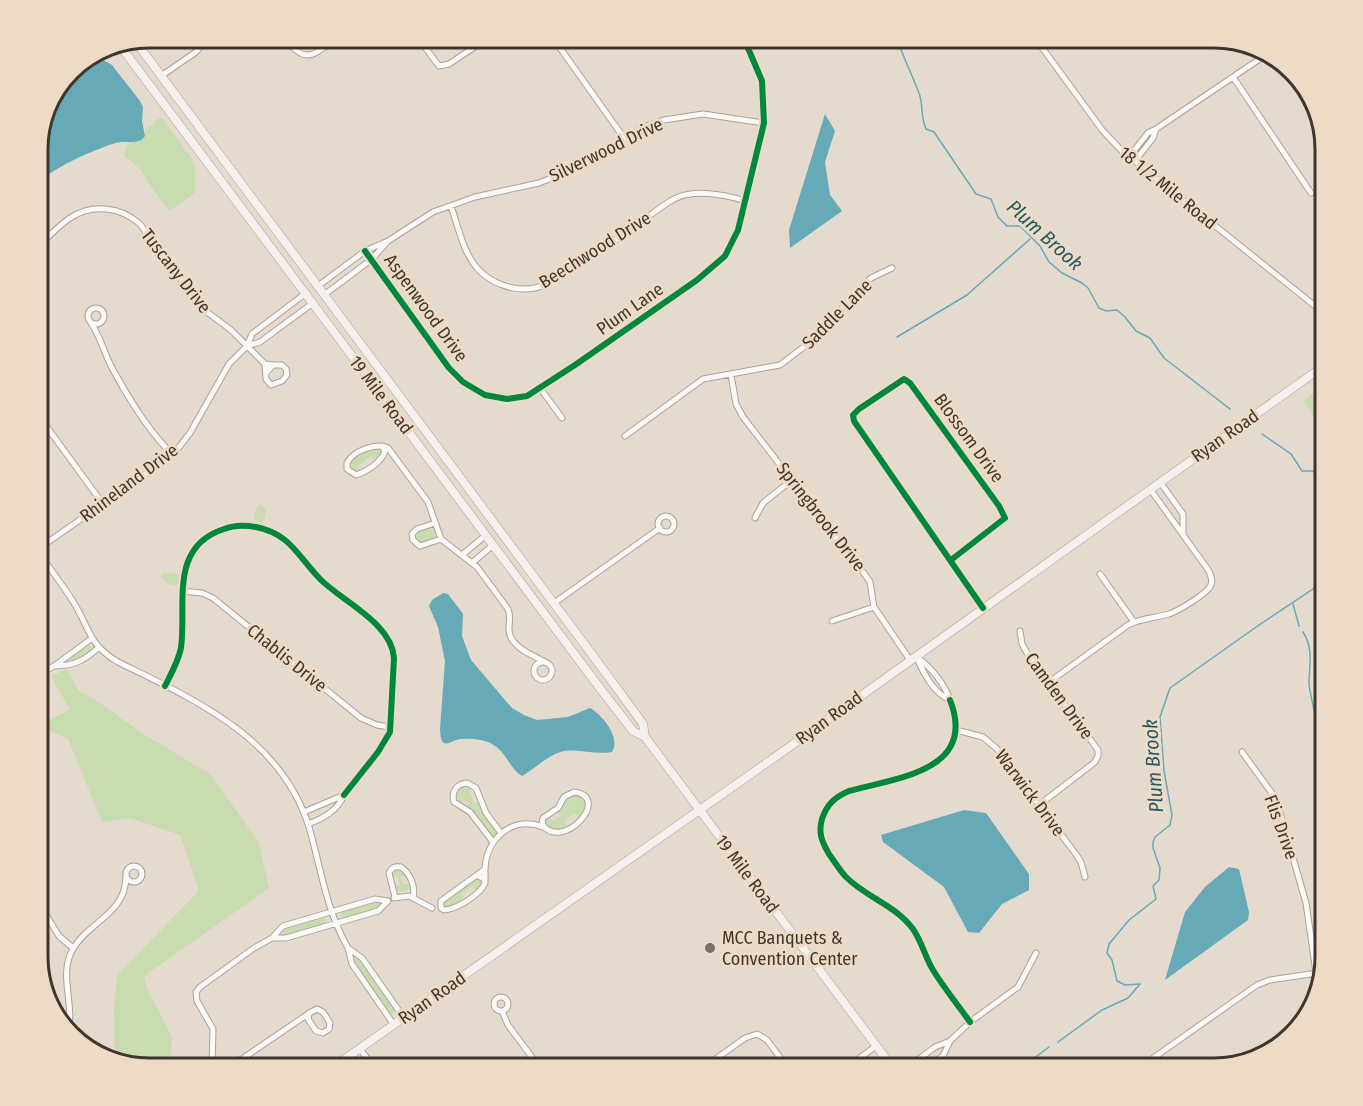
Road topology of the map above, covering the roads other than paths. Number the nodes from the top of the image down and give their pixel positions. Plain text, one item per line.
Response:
1 (199, 48) edge
2 (294, 48) edge
3 (322, 48) edge
4 (426, 48) edge
5 (473, 48) edge
6 (560, 48) edge
7 (748, 48) edge
8 (1042, 48) edge
9 (141, 49) edge
10 (125, 51) edge
11 (1259, 59) edge
12 (161, 76) junction
13 (1233, 78) junction
14 (178, 99) junction
15 (163, 102) junction
16 (764, 123) junction
17 (1156, 129) junction
18 (624, 138) junction
19 (1129, 156) junction
20 (1135, 161) junction
21 (1311, 193) dead end
22 (745, 201) junction
23 (451, 206) junction
24 (48, 237) edge
25 (388, 241) junction
26 (365, 251) junction
27 (372, 259) junction
28 (302, 265) junction
29 (892, 268) dead end
30 (288, 269) junction
31 (318, 286) junction
32 (306, 293) junction
33 (324, 295) junction
34 (313, 303) junction
35 (1315, 305) edge
36 (91, 323) junction
37 (101, 323) junction
38 (98, 334) junction
39 (247, 346) junction
40 (368, 354) junction
41 (354, 359) junction
42 (265, 364) junction
43 (273, 365) junction
44 (266, 373) junction
45 (1315, 373) edge
46 (731, 375) junction
47 (540, 388) junction
48 (495, 398) joint
49 (562, 418) dead end
50 (48, 428) edge
51 (624, 436) dead end
52 (382, 446) junction
53 (391, 452) junction
54 (173, 455) junction
55 (383, 458) junction
56 (792, 480) junction
57 (1160, 482) junction
58 (1150, 489) junction
59 (103, 504) junction
60 (755, 518) dead end
61 (435, 523) junction
62 (498, 528) junction
63 (660, 528) dead end
64 (485, 534) junction
65 (1184, 535) junction
66 (441, 539) junction
67 (48, 544) edge
68 (493, 545) junction
69 (462, 555) junction
70 (951, 560) junction
71 (472, 563) junction
72 (48, 566) edge
73 (1100, 574) dead end
74 (182, 591) junction
75 (554, 603) junction
76 (874, 607) junction
77 (983, 608) junction
78 (832, 621) dead end
79 (1134, 622) junction
80 (570, 625) junction
81 (555, 628) junction
82 (1020, 631) dead end
83 (91, 639) junction
84 (98, 648) junction
85 (534, 656) junction
86 (913, 658) junction
87 (547, 663) junction
88 (536, 664) junction
89 (54, 666) junction
90 (48, 669) edge
91 (1048, 682) junction
92 (165, 686) junction
93 (633, 711) junction
94 (621, 715) junction
95 (390, 727) junction
96 (956, 730) junction
97 (645, 737) junction
98 (1242, 752) dead end
99 (344, 795) junction
100 (1039, 805) junction
101 (699, 809) junction
102 (304, 812) junction
103 (543, 818) junction
104 (308, 824) junction
105 (534, 824) junction
106 (544, 828) junction
107 (501, 833) junction
108 (493, 842) junction
109 (485, 869) junction
110 (477, 875) junction
111 (126, 876) junction
112 (1085, 877) dead end
113 (135, 882) junction
114 (485, 883) junction
115 (126, 887) junction
116 (395, 897) junction
117 (413, 897) junction
118 (388, 901) junction
119 (441, 901) junction
120 (432, 908) junction
121 (444, 910) junction
122 (331, 912) junction
123 (48, 918) edge
124 (335, 924) junction
125 (272, 938) junction
126 (73, 948) junction
127 (348, 948) junction
128 (1036, 954) dead end
129 (1315, 960) edge
130 (1313, 976) edge
131 (502, 1011) dead end
132 (311, 1012) junction
133 (69, 1018) edge
134 (404, 1018) junction
135 (300, 1019) junction
136 (970, 1022) junction
137 (311, 1023) junction
138 (394, 1025) junction
139 (950, 1041) junction
140 (876, 1046) junction
141 (360, 1049) junction
142 (212, 1058) edge
143 (243, 1058) edge
144 (347, 1058) edge
145 (367, 1058) edge
146 (532, 1058) edge
147 (717, 1058) edge
148 (780, 1058) edge
149 (860, 1058) edge
150 (885, 1058) edge
151 (920, 1058) edge
152 (940, 1058) edge
153 (1153, 1058) edge

1 - 12 street
2 - 3 street
4 - 5 street
6 - 18 street
7 - 16 street, Plum Lane
8 - 19 street, 18 1/2 Mile Road
9 - 12 main road, 19 Mile Road
10 - 15 main road, 19 Mile Road
11 - 13 street
12 - 14 main road, 19 Mile Road
13 - 17 street
13 - 21 street
14 - 15 main road
14 - 28 main road, 19 Mile Road
15 - 30 main road, 19 Mile Road
16 - 18 street, Silverwood Drive
16 - 22 street, Plum Lane
17 - 19 street
17 - 20 street
18 - 23 street, Silverwood Drive
19 - 20 street, 18 1/2 Mile Road
20 - 35 street, 18 1/2 Mile Road
22 - 23 street, Beechwood Drive
22 - 47 street, Plum Lane
23 - 25 street, Silverwood Drive
24 - 39 street, Tuscany Drive
25 - 26 street, Silverwood Drive
25 - 27 street, Silverwood Drive
26 - 27 street, Aspenwood Drive
26 - 31 street, Silverwood Drive
27 - 33 street, Silverwood Drive
27 - 48 street, Aspenwood Drive
28 - 30 main road
28 - 31 main road, 19 Mile Road
29 - 46 street, Saddle Lane
30 - 32 main road, 19 Mile Road
31 - 33 main road, 19 Mile Road
32 - 34 main road, 19 Mile Road
32 - 39 street, Rhineland Drive
33 - 40 main road, 19 Mile Road
34 - 39 street, Rhineland Drive
34 - 41 main road, 19 Mile Road
36 - 37 street
36 - 37 street
36 - 38 street
37 - 38 street
38 - 54 street
39 - 42 street, Tuscany Drive
39 - 54 street, Rhineland Drive
40 - 41 main road
40 - 62 main road, 19 Mile Road
41 - 64 main road, 19 Mile Road
42 - 43 street
42 - 44 street
43 - 44 street
43 - 44 street
45 - 57 main road, Ryan Road
46 - 51 street, Saddle Lane
46 - 56 street, Springbrook Drive
47 - 48 street, Plum Lane
47 - 49 street
50 - 59 street
52 - 53 street
52 - 55 street
52 - 55 street
53 - 55 street
53 - 61 street
54 - 59 street, Rhineland Drive
56 - 60 street
56 - 76 street, Springbrook Drive
57 - 58 main road, Ryan Road
57 - 65 street
58 - 65 street
58 - 77 main road, Ryan Road
59 - 67 street, Rhineland Drive
61 - 66 street
61 - 66 street
62 - 64 main road
62 - 75 main road, 19 Mile Road
63 - 75 street
64 - 68 main road, 19 Mile Road
64 - 69 street
65 - 79 street
66 - 69 street
68 - 71 street
68 - 81 main road, 19 Mile Road
69 - 71 street
70 - 70 street, Blossom Drive
70 - 77 street
71 - 85 street
72 - 83 street
73 - 79 street
74 - 92 street
74 - 95 street, Chablis Drive
74 - 95 street
75 - 80 main road, 19 Mile Road
76 - 78 street
76 - 86 street, Springbrook Drive
77 - 86 main road, Ryan Road
79 - 91 street
80 - 81 main road
80 - 93 main road, 19 Mile Road
81 - 94 main road, 19 Mile Road
82 - 91 street, Camden Drive
83 - 84 street
83 - 89 street
84 - 89 street
84 - 92 street
85 - 87 street
85 - 88 street
86 - 96 street, Springbrook Drive
86 - 101 main road, Ryan Road
87 - 88 street
87 - 88 street
89 - 90 street
91 - 100 street, Camden Drive
92 - 102 street
93 - 94 main road
93 - 97 main road, 19 Mile Road
94 - 97 main road, 19 Mile Road
95 - 99 street
96 - 100 street, Warwick Drive
96 - 136 street
97 - 101 main road, 19 Mile Road
98 - 129 street, Flis Drive
99 - 102 street
99 - 104 street
100 - 112 street, Warwick Drive
101 - 134 main road, Ryan Road
101 - 140 main road, 19 Mile Road
102 - 104 street
103 - 105 street
103 - 106 street
103 - 106 street
104 - 122 street
105 - 106 street
105 - 107 street
107 - 108 street
107 - 108 street
108 - 109 street
109 - 110 street
109 - 114 street
110 - 114 street
110 - 119 street
111 - 113 street
111 - 113 street
111 - 115 street
113 - 115 street
114 - 121 street
115 - 126 street
116 - 117 street
116 - 117 street
116 - 118 street
117 - 120 street
118 - 122 street
118 - 124 street
119 - 120 street
119 - 121 street
120 - 121 street
122 - 124 street
122 - 125 street
123 - 126 street
124 - 125 street
124 - 127 street
125 - 142 street
126 - 133 street
127 - 134 street
127 - 138 street
128 - 136 street
130 - 153 street
131 - 146 street
132 - 135 street
132 - 137 street
132 - 137 street
134 - 138 main road, Ryan Road
135 - 137 street
135 - 143 street
136 - 139 street
138 - 141 main road, Ryan Road
139 - 151 street
139 - 152 street
140 - 149 street
140 - 150 main road, 19 Mile Road
141 - 144 main road, Ryan Road
141 - 145 street
147 - 148 street

